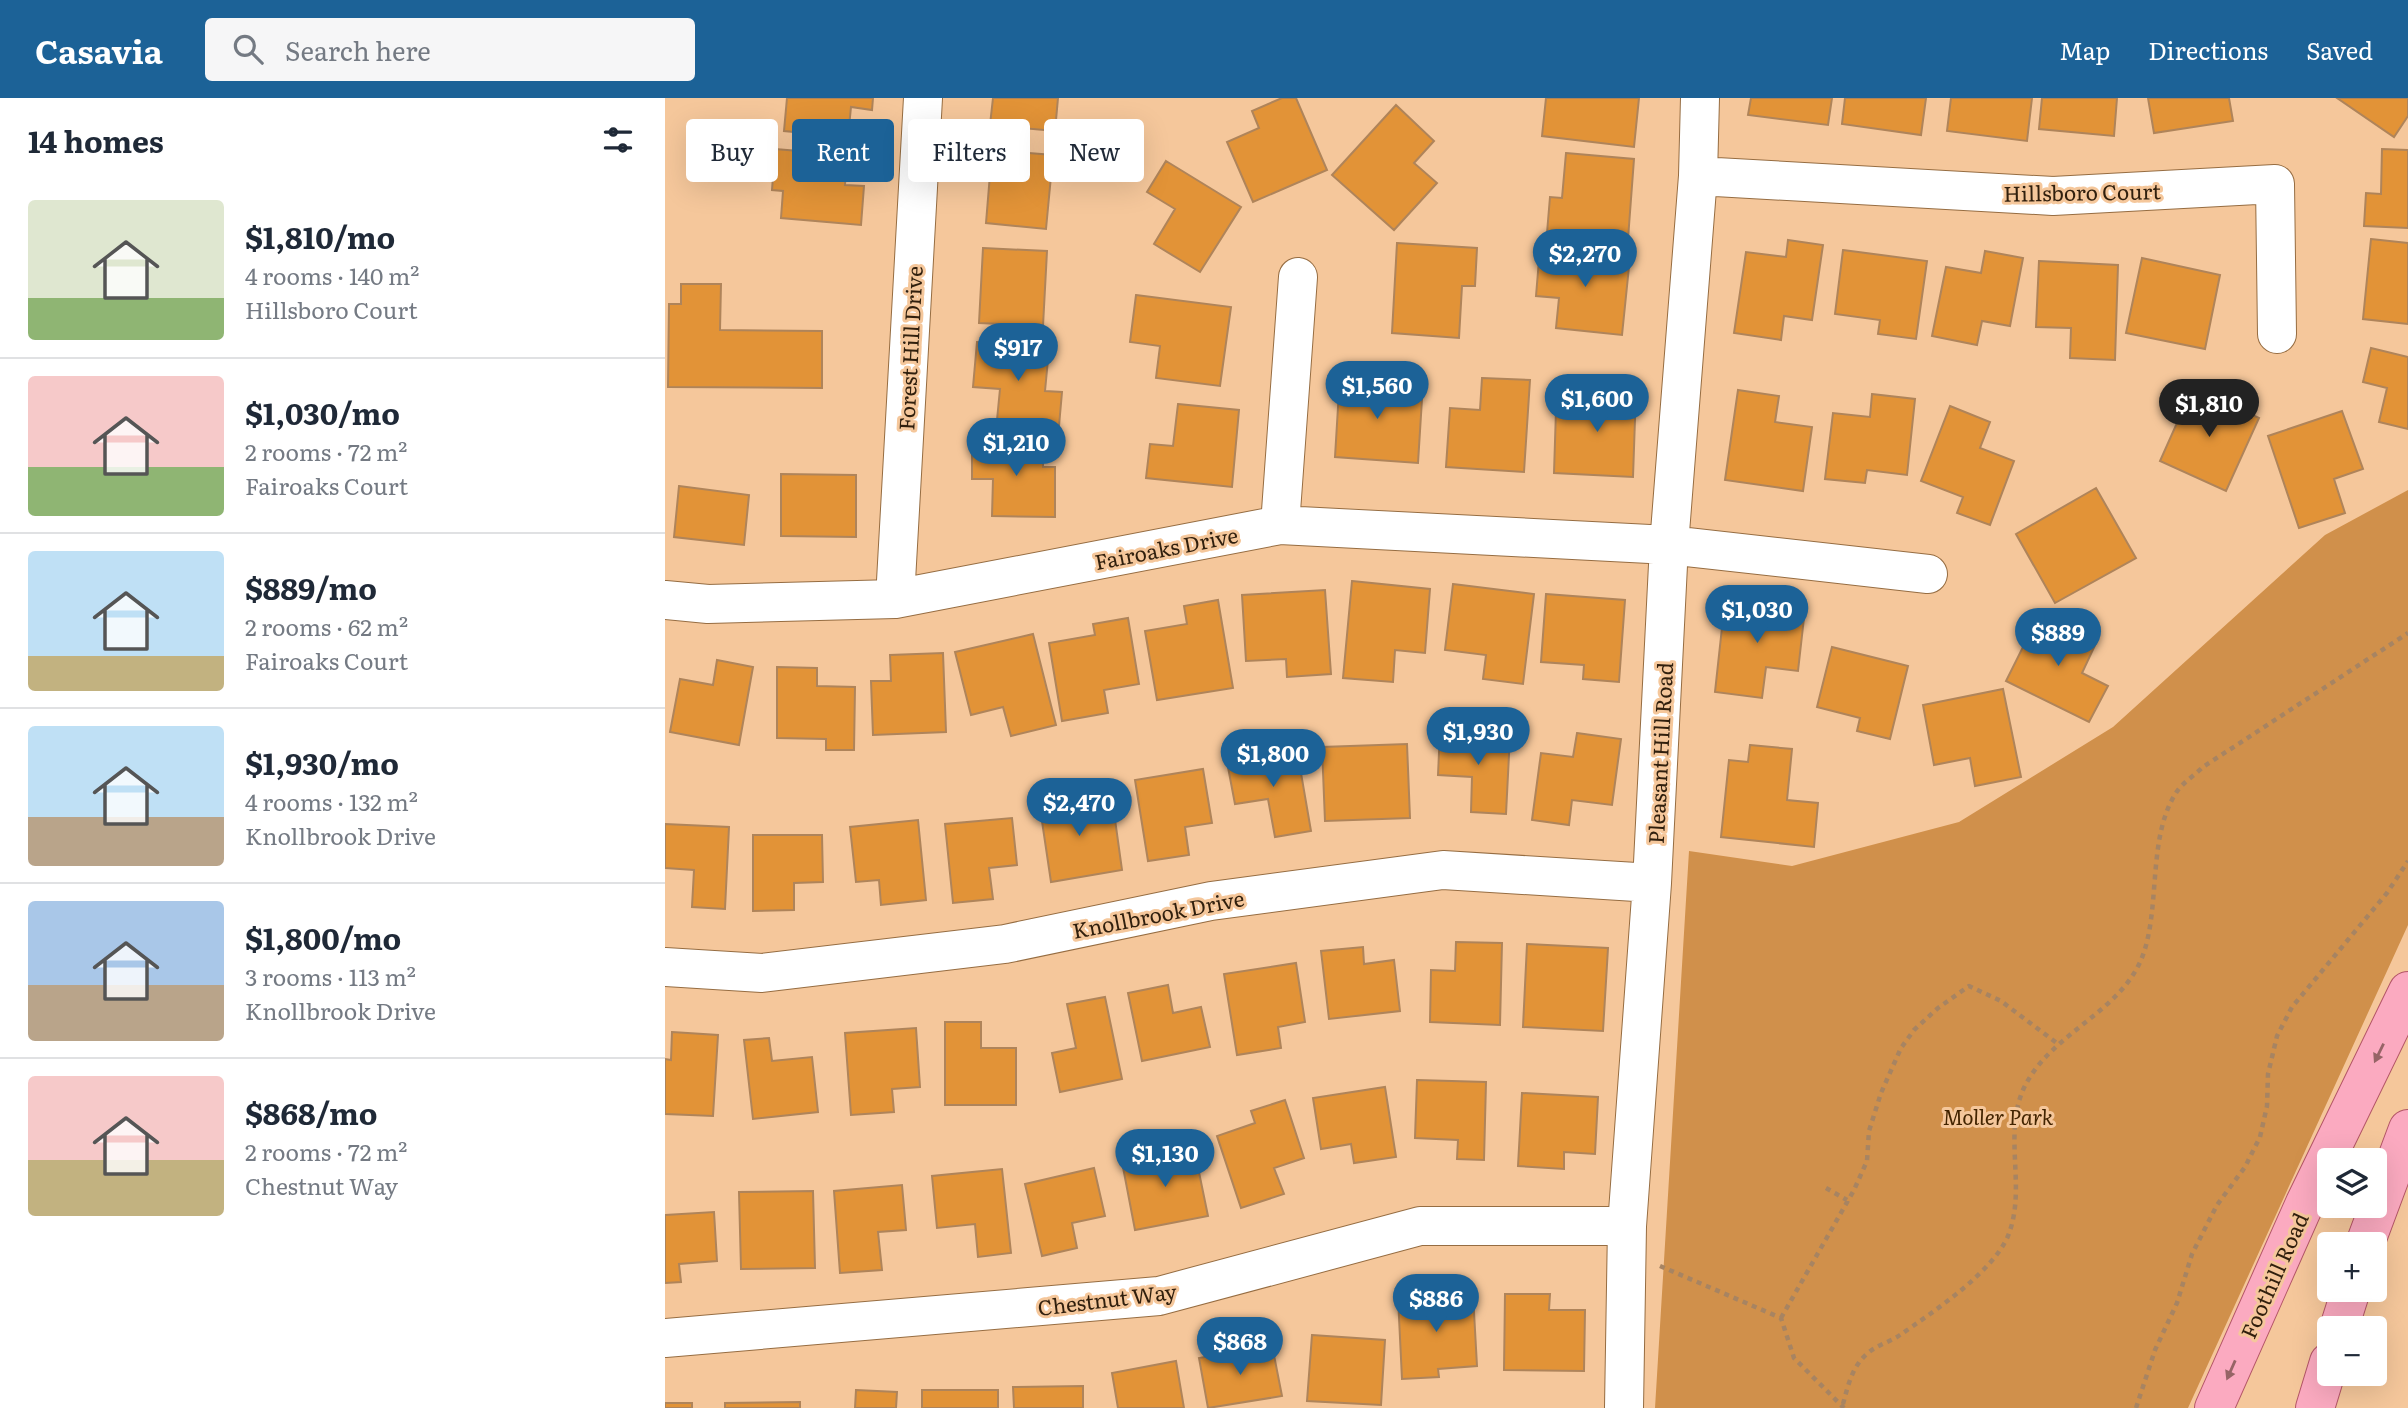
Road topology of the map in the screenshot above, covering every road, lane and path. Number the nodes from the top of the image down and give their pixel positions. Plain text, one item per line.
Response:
1 (923, 98) edge
2 (1700, 98) edge
3 (1698, 176) junction
4 (1298, 277) dead end
5 (2277, 334) dead end
6 (1280, 525) junction
7 (1669, 545) junction
8 (1928, 574) dead end
9 (895, 599) junction
10 (665, 600) edge
11 (2408, 633) edge
12 (2408, 861) edge
13 (1652, 883) junction
14 (665, 967) edge
15 (2408, 991) edge
16 (2058, 1044) junction
17 (2408, 1129) edge
18 (1826, 1188) dead end
19 (1847, 1200) junction
20 (2369, 1232) edge
21 (1626, 1239) junction
22 (1781, 1318) junction
23 (665, 1338) edge
24 (2322, 1386) edge
25 (1843, 1406) edge
26 (1624, 1408) edge
27 (2136, 1408) edge
28 (2214, 1408) edge
29 (2315, 1408) edge

1 - 9 street, Forest Hill Drive
2 - 3 street, Pleasant Hill Road
3 - 5 street, Hillsboro Court
3 - 7 street, Pleasant Hill Road
4 - 6 street
6 - 7 street, Fairoaks Drive
6 - 9 street, Fairoaks Drive
7 - 8 street, Fairoaks Drive
7 - 13 street, Pleasant Hill Road
9 - 10 street, Fairoaks Drive
11 - 16 path
12 - 27 path
13 - 14 street, Knollbrook Drive
13 - 21 street, Pleasant Hill Road
15 -> 28 main road, Foothill Road
16 - 19 path
16 - 25 path
17 - 20 main road
18 - 19 path
19 - 22 path
21 - 22 path
21 - 23 street, Chestnut Way
21 - 26 street, Pleasant Hill Road
22 - 25 path
24 - 29 main road

